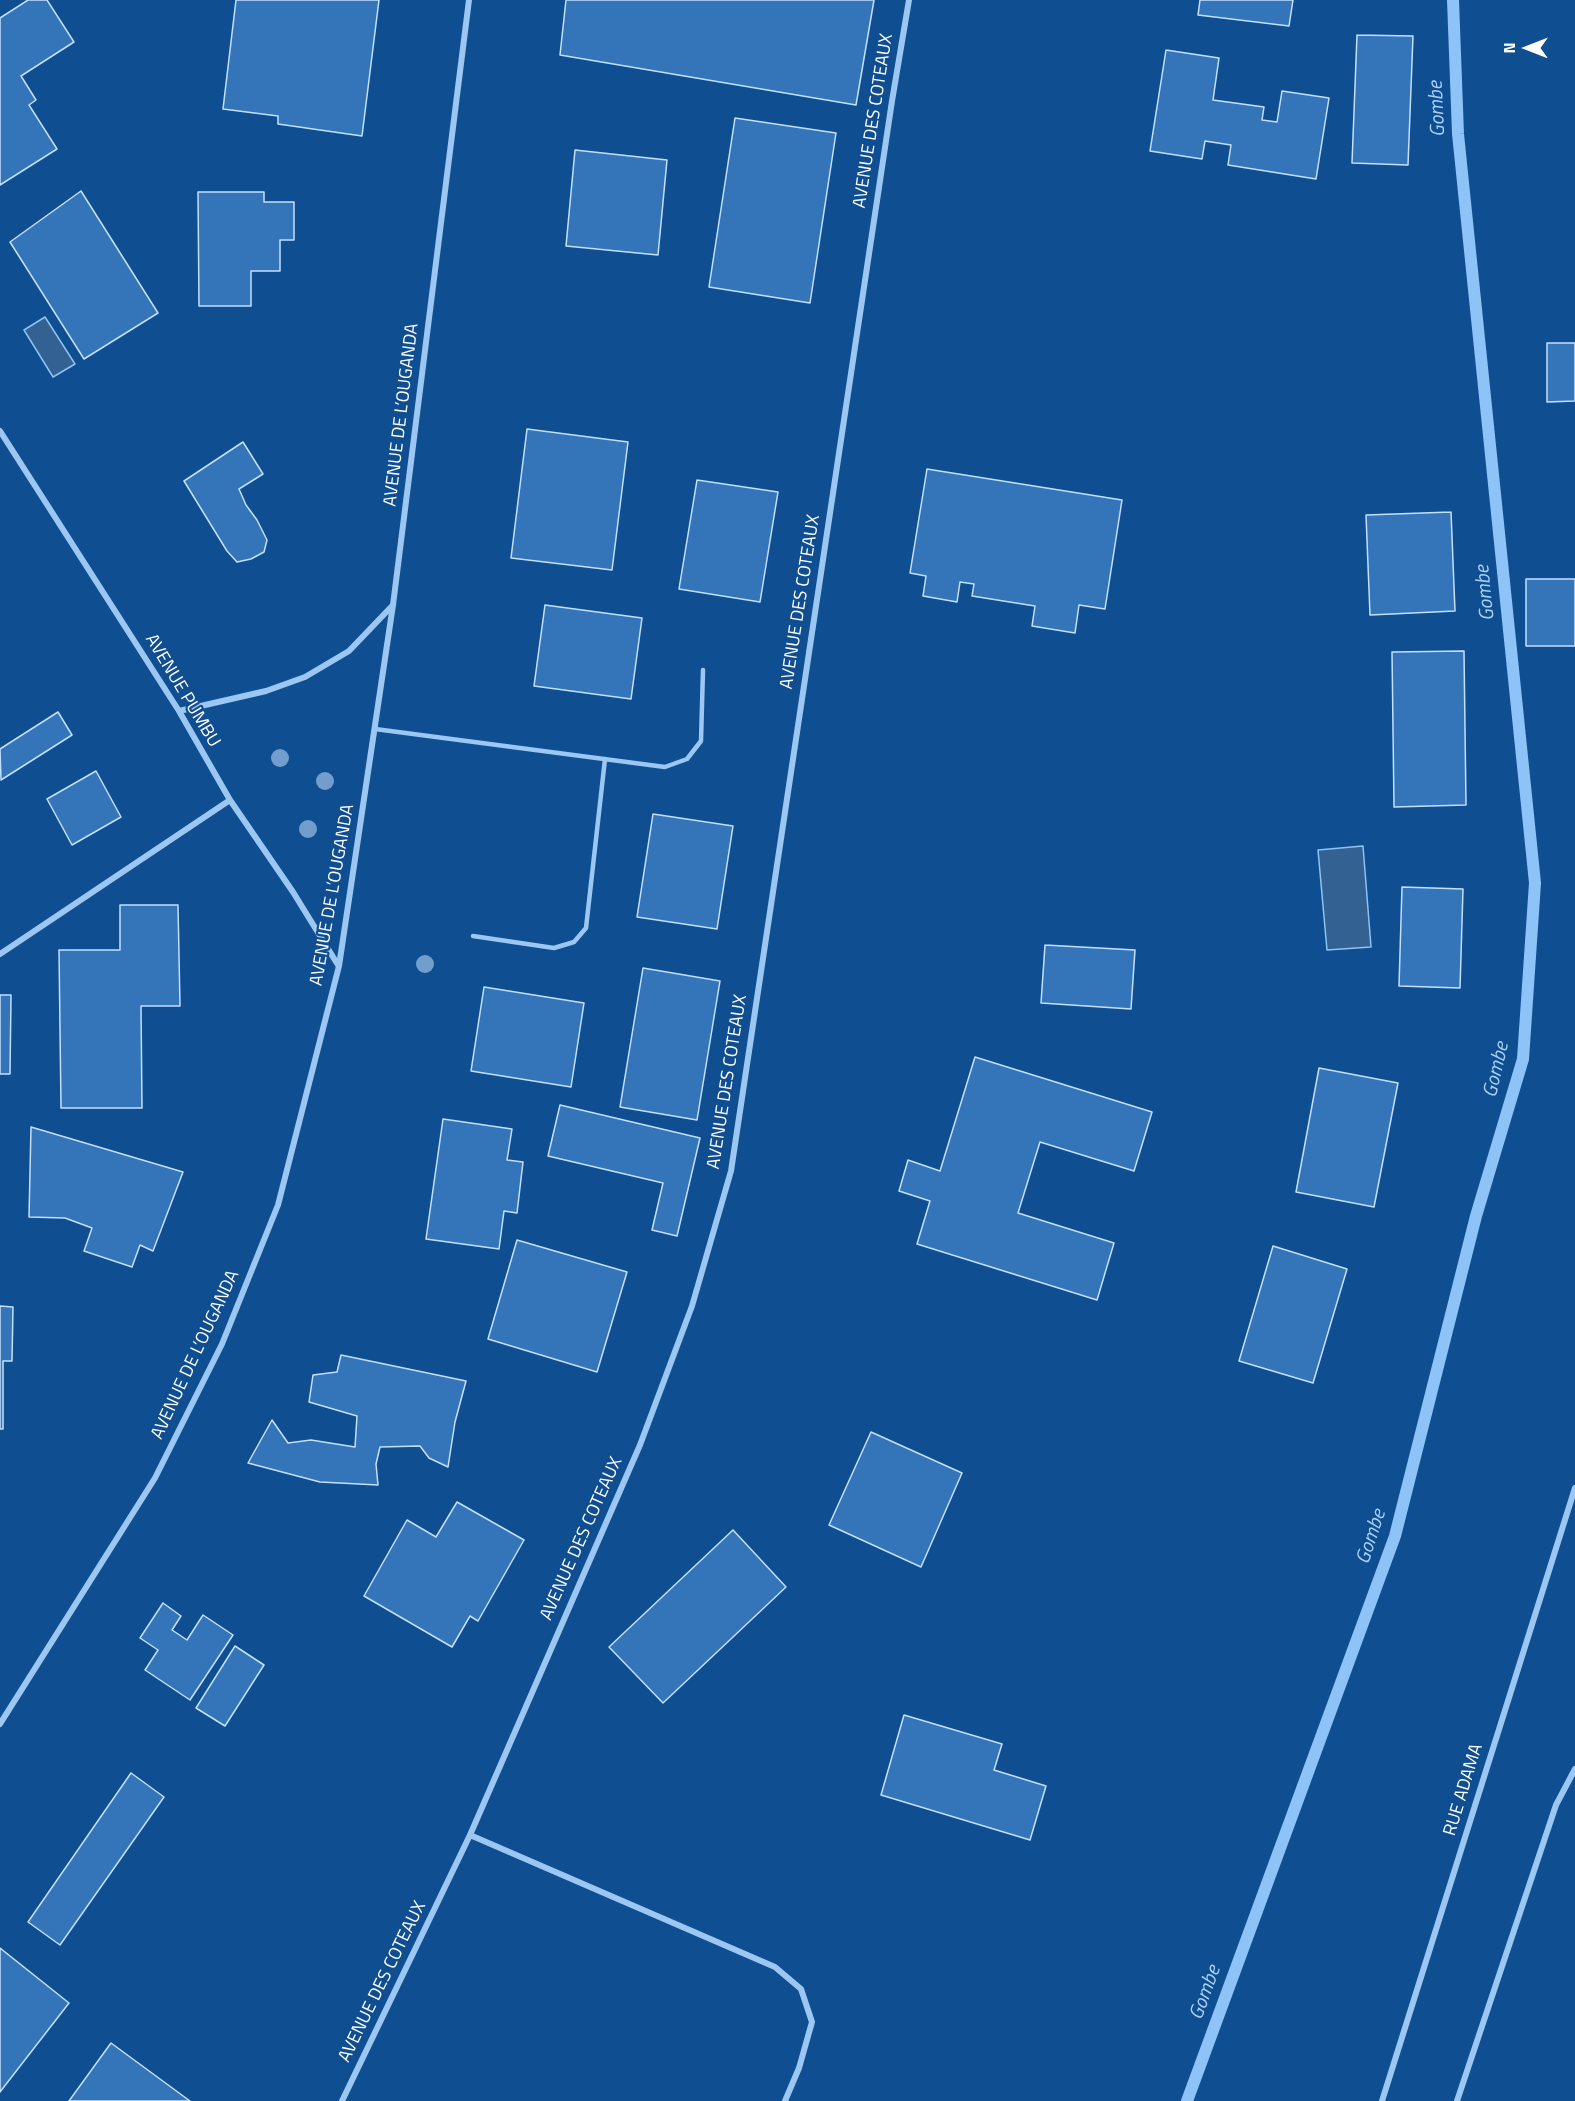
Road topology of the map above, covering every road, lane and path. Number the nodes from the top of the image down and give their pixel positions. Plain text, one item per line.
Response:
1 (469, 0) edge
2 (909, 0) edge
3 (0, 431) edge
4 (393, 604) junction
5 (703, 670) dead end
6 (179, 711) junction
7 (375, 729) junction
8 (605, 759) junction
9 (230, 800) junction
10 (473, 936) dead end
11 (0, 954) edge
12 (339, 966) junction
13 (1575, 1488) edge
14 (0, 1724) edge
15 (1575, 1769) edge
16 (470, 1835) junction
17 (342, 2101) edge
18 (785, 2101) edge
19 (1382, 2101) edge
20 (1457, 2101) edge

1 - 4 street, AVENUE DE L’OUGANDA
2 - 16 street, AVENUE DES COTEAUX
3 - 6 street, AVENUE PUMBU
4 - 6 street
4 - 7 street, AVENUE DE L’OUGANDA
5 - 8 lane
6 - 9 street, AVENUE PUMBU
7 - 8 lane
7 - 12 street, AVENUE DE L’OUGANDA
8 - 10 lane
9 - 11 street
9 - 12 street, AVENUE PUMBU
12 - 14 street, AVENUE DE L’OUGANDA
13 - 19 street, RUE ADAMA
15 - 20 street
16 - 17 street, AVENUE DES COTEAUX
16 - 18 street

